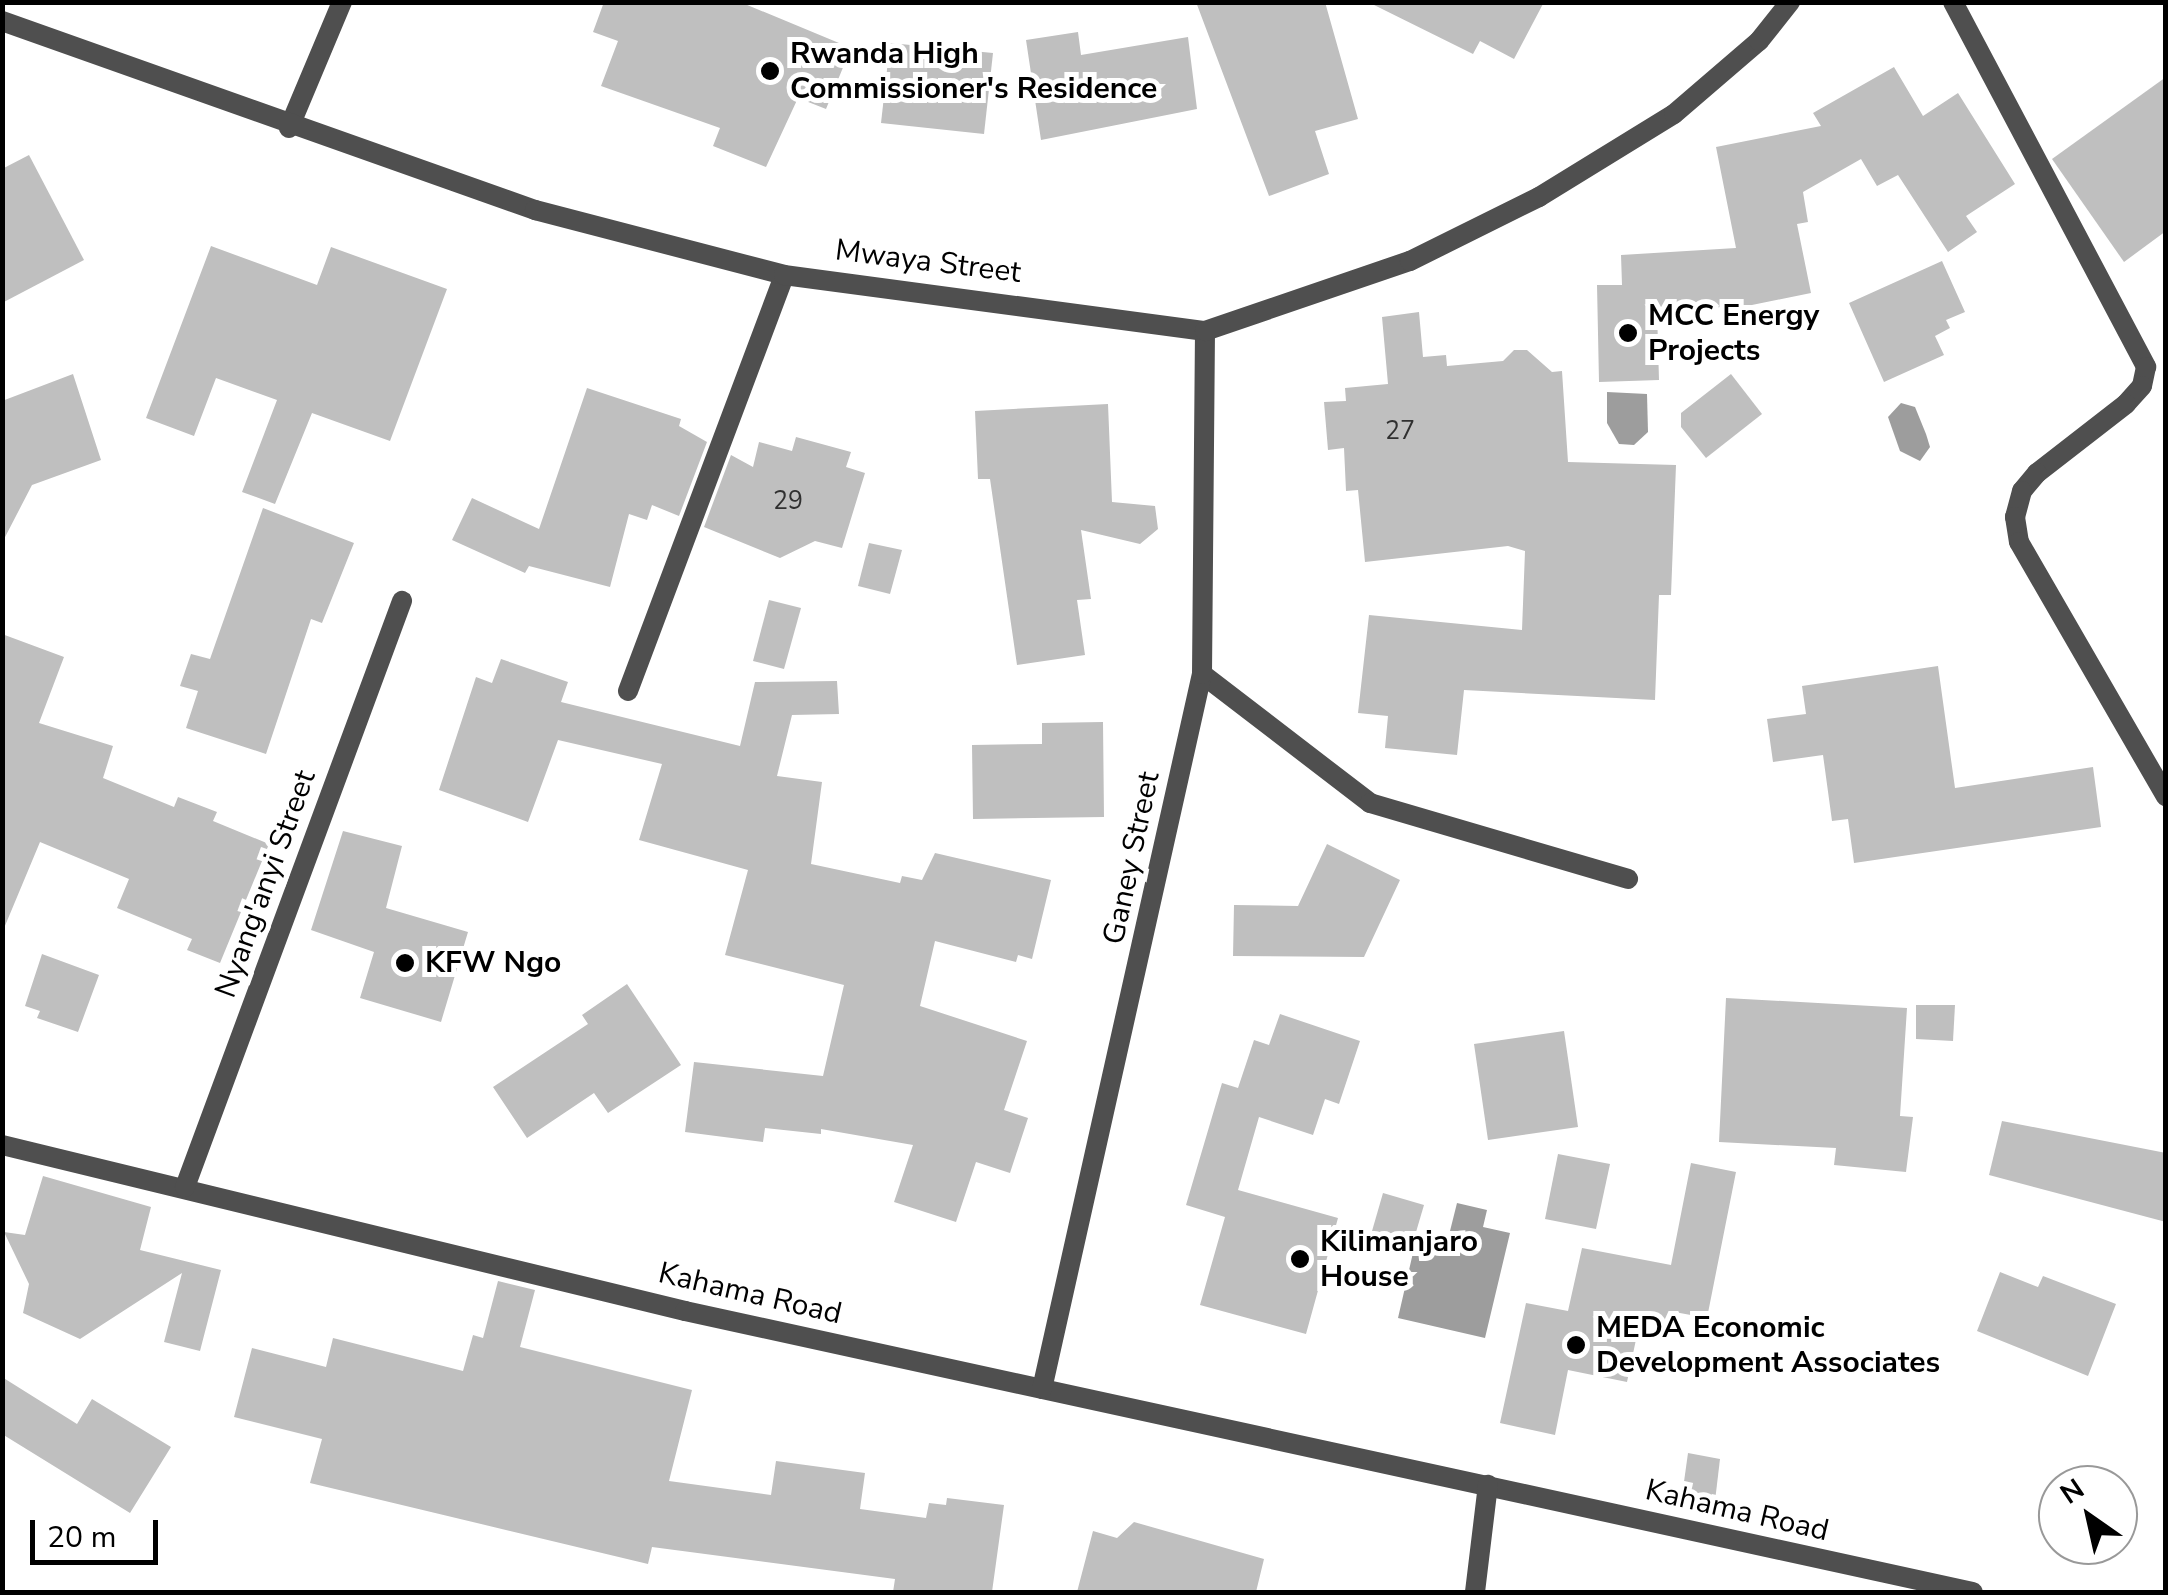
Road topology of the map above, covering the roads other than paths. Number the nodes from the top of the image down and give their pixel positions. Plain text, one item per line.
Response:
1 (342, 2) edge
2 (1790, 2) edge
3 (1953, 2) edge
4 (2, 21) edge
5 (289, 128) junction
6 (784, 275) junction
7 (1205, 331) junction
8 (402, 601) dead end
9 (1202, 674) junction
10 (628, 691) dead end
11 (2166, 798) edge
12 (1628, 878) dead end
13 (2, 1146) edge
14 (185, 1187) junction
15 (1042, 1389) junction
16 (1488, 1484) junction
17 (1475, 1592) edge
18 (1973, 1592) edge

1 - 5 street
2 - 7 street, Mwaya Street
3 - 11 street
4 - 5 street, Mwaya Street
5 - 6 street, Mwaya Street
6 - 7 street, Mwaya Street
6 - 10 street
7 - 9 street, Ganey Street
8 - 14 street, Nyang'anyi Street
9 - 12 street
9 - 15 street, Ganey Street
13 - 14 street, Kahama Road
14 - 15 street, Kahama Road
15 - 16 street, Kahama Road
16 - 17 street
16 - 18 street, Kahama Road

